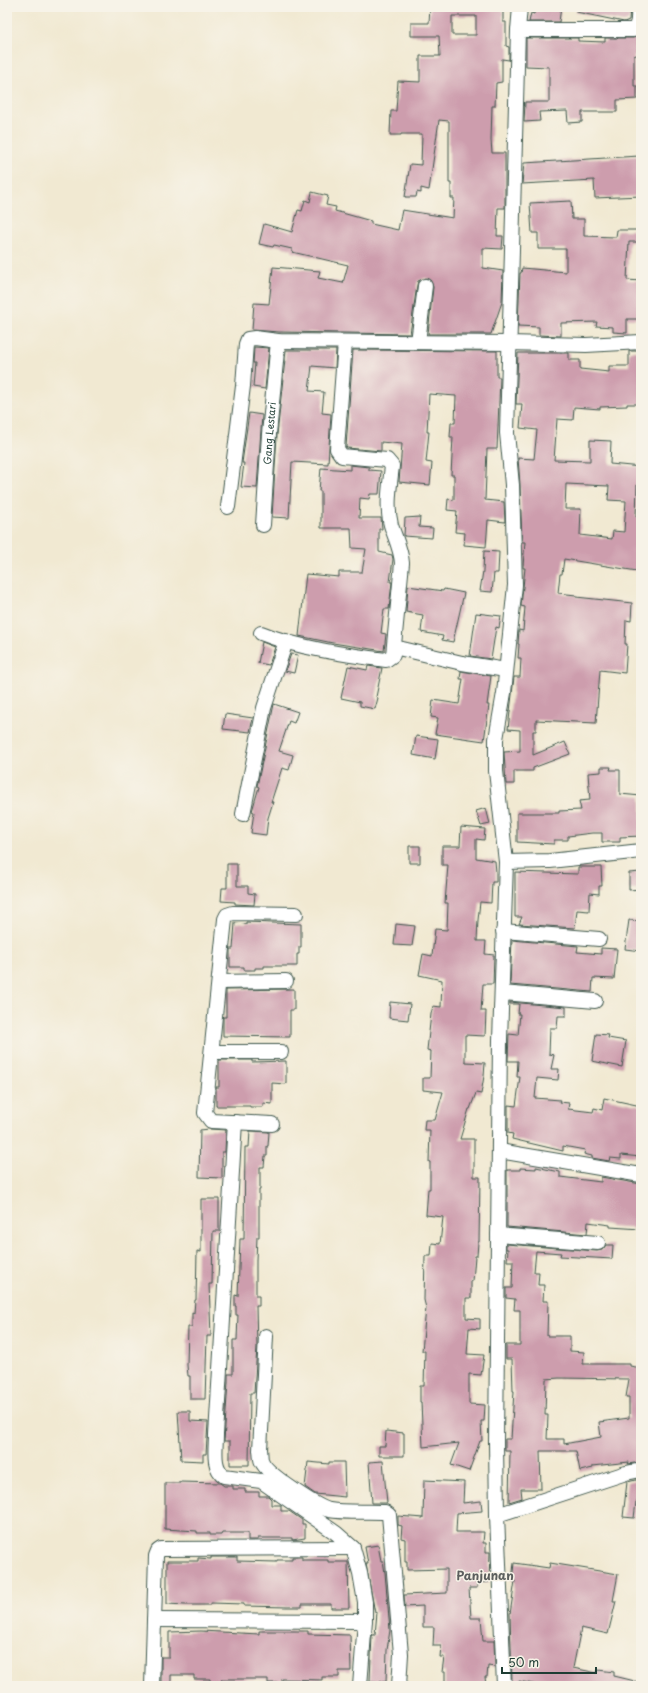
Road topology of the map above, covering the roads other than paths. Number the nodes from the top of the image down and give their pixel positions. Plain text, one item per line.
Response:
1 (520, 7) edge
2 (638, 7) edge
3 (518, 30) junction
4 (425, 286) dead end
5 (278, 341) junction
6 (345, 342) junction
7 (418, 342) junction
8 (641, 342) edge
9 (509, 343) junction
10 (228, 507) dead end
11 (263, 525) dead end
12 (261, 633) dead end
13 (286, 641) junction
14 (394, 647) junction
15 (506, 670) junction
16 (243, 814) dead end
17 (641, 850) edge
18 (506, 862) junction
19 (296, 914) dead end
20 (503, 931) junction
21 (599, 939) dead end
22 (286, 981) dead end
23 (219, 982) junction
24 (502, 993) junction
25 (595, 1001) dead end
26 (212, 1052) junction
27 (280, 1052) dead end
28 (235, 1122) junction
29 (272, 1124) dead end
30 (499, 1151) junction
31 (641, 1175) edge
32 (498, 1235) junction
33 (598, 1243) dead end
34 (266, 1336) dead end
35 (641, 1470) edge
36 (497, 1515) junction
37 (353, 1548) junction
38 (154, 1620) junction
39 (365, 1621) junction
40 (152, 1686) edge
41 (360, 1686) edge
42 (399, 1686) edge
43 (504, 1686) edge

1 - 3 street
2 - 3 street
3 - 9 street
4 - 7 street
5 - 6 street
5 - 10 street
5 - 11 street, Gang Lestari
6 - 7 street
6 - 14 street
7 - 9 street
8 - 9 street
9 - 15 street
12 - 13 street
13 - 14 street
13 - 16 street
14 - 15 street
15 - 18 street
17 - 18 street
18 - 20 street
19 - 23 street
20 - 21 street
20 - 24 street
22 - 23 street
23 - 26 street
24 - 25 street
24 - 30 street
26 - 27 street
26 - 28 street
28 - 29 street
28 - 37 street
30 - 31 street
30 - 32 street
32 - 33 street
32 - 36 street
34 - 42 street
35 - 36 street
36 - 43 street
37 - 38 street
37 - 39 street
38 - 39 street
38 - 40 street
39 - 41 street

